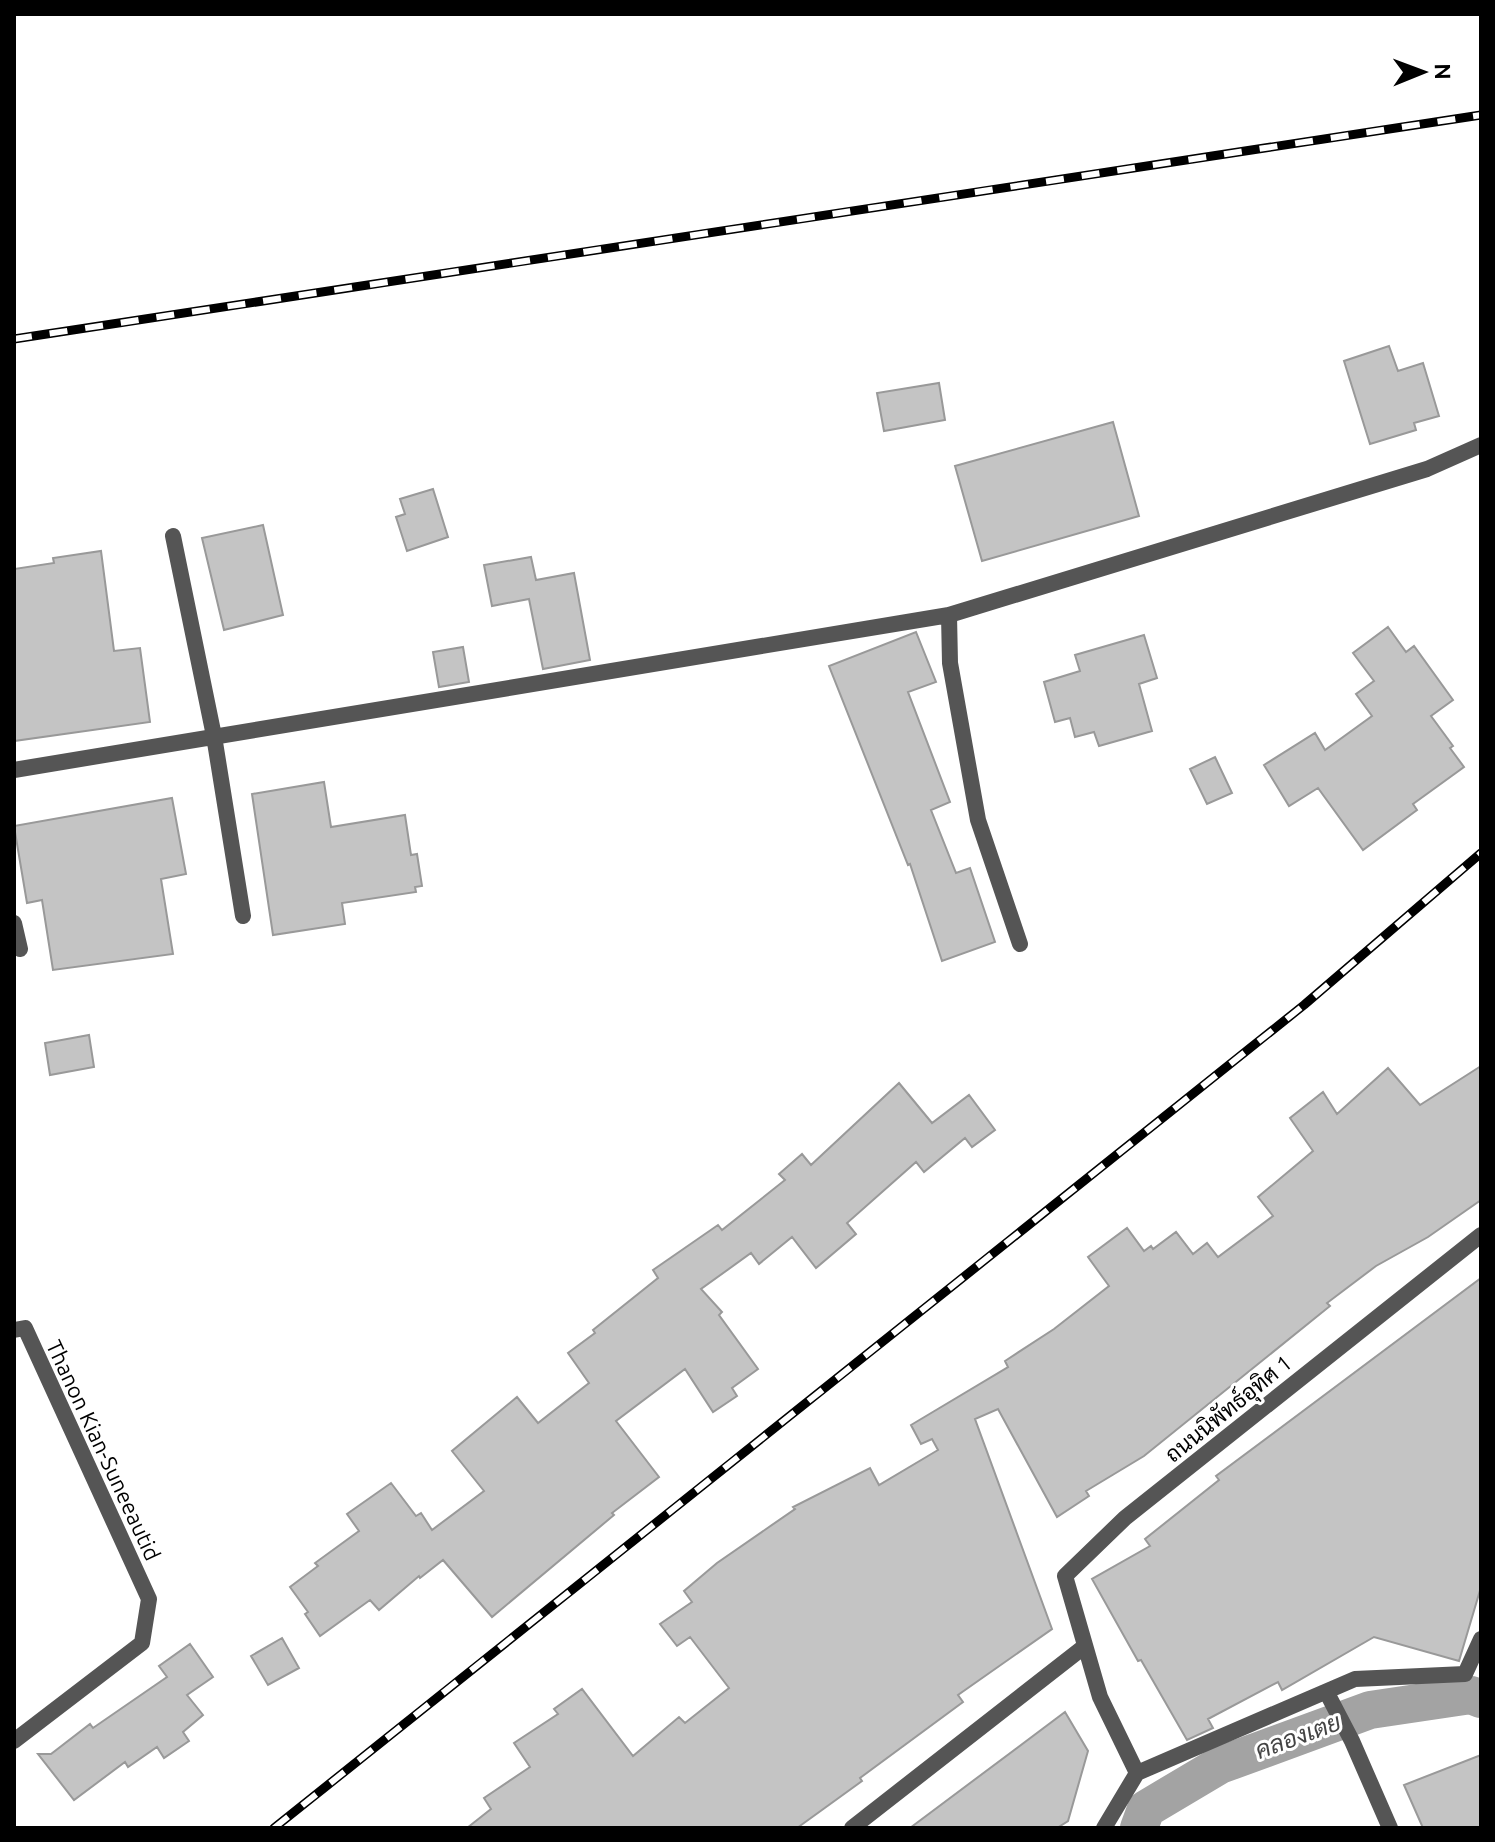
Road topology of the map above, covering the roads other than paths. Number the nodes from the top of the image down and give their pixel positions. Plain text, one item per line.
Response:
1 (1481, 445) edge
2 (173, 536) dead end
3 (949, 615) junction
4 (214, 736) junction
5 (14, 770) edge
6 (243, 916) dead end
7 (14, 923) edge
8 (1020, 944) dead end
9 (20, 949) dead end
10 (1481, 1235) edge
11 (14, 1330) edge
12 (1481, 1639) edge
13 (1085, 1646) junction
14 (1327, 1693) junction
15 (14, 1741) edge
16 (1137, 1773) junction
17 (852, 1828) edge
18 (1104, 1828) edge
19 (1390, 1828) edge

1 - 3 street
2 - 4 street
3 - 4 street
3 - 8 street
4 - 5 street
4 - 6 street
7 - 9 street
10 - 13 street, ถนนนิพัทธ์อุทิศ 1
11 - 15 street, Thanon Kian-Suneeautid
12 - 14 street
13 - 16 street, ถนนนิพัทธ์อุทิศ 1
13 - 17 street
14 - 16 street
14 - 19 street
16 - 18 street

